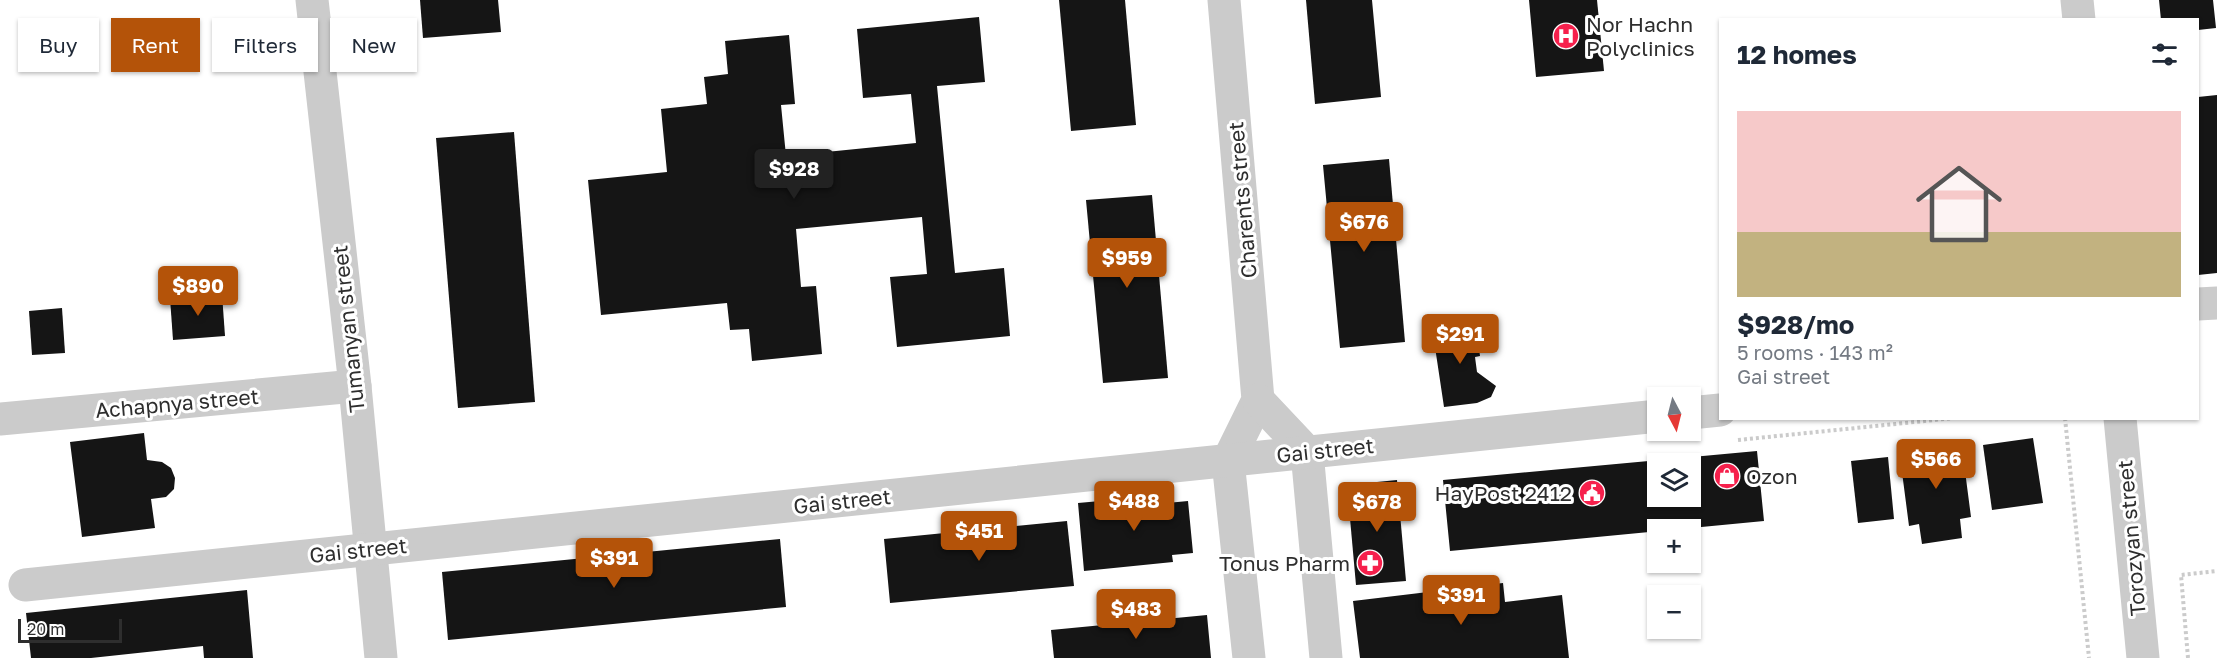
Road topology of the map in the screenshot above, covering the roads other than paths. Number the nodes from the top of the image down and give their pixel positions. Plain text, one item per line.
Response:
1 (312, 0) edge
2 (1224, 0) edge
3 (2077, 0) edge
4 (2079, 18) edge
5 (2217, 303) edge
6 (2199, 304) edge
7 (355, 386) junction
8 (1258, 400) junction
9 (1647, 417) edge
10 (1701, 417) edge
11 (0, 419) edge
12 (2120, 420) edge
13 (1724, 425) edge
14 (1307, 452) junction
15 (1228, 461) junction
16 (370, 549) junction
17 (26, 585) dead end
18 (381, 658) edge
19 (1249, 658) edge
20 (1326, 658) edge
21 (2143, 658) edge

1 - 7 street, Tumanyan street
2 - 8 street, Charents street
3 - 4 street
5 - 6 street
7 - 11 street, Achapnya street
7 - 16 street, Tumanyan street
8 - 14 street
8 - 15 street
9 - 14 street, Gai street
10 - 13 street
12 - 21 street, Torozyan street
14 - 15 street, Gai street
14 - 20 street
15 - 16 street, Gai street
15 - 19 street
16 - 17 street, Gai street
16 - 18 street, Tumanyan street

